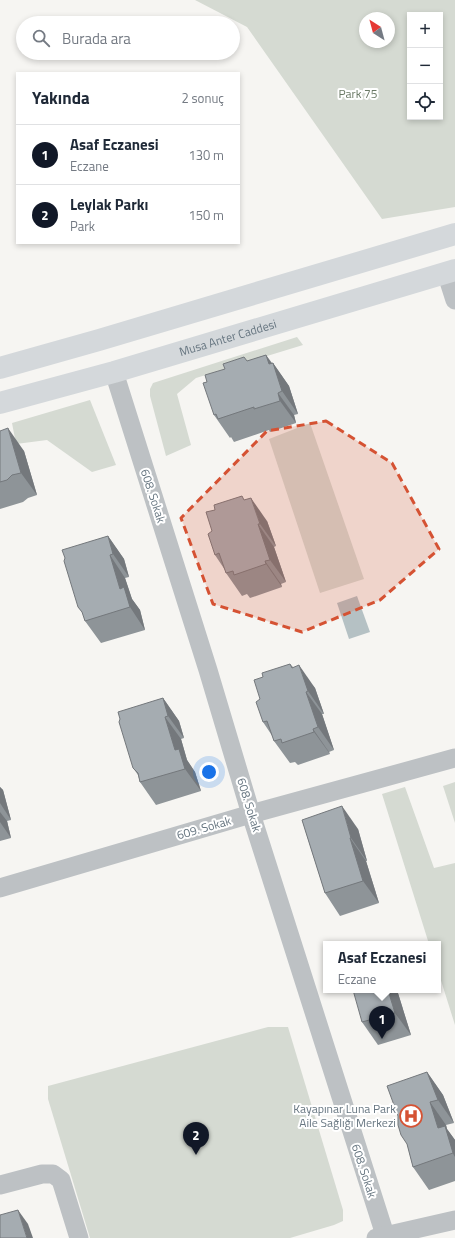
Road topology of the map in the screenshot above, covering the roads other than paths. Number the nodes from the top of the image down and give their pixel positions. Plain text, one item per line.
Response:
1 (455, 234) edge
2 (450, 271) edge
3 (455, 300) edge
4 (0, 368) edge
5 (114, 372) junction
6 (0, 403) edge
7 (455, 758) edge
8 (251, 814) junction
9 (0, 888) edge
10 (0, 1185) edge
11 (455, 1220) edge
12 (382, 1237) edge
13 (79, 1238) edge

1 - 4 main road
2 - 3 street
2 - 5 main road, Musa Anter Caddesi
5 - 6 main road, Musa Anter Caddesi
5 - 8 street, 608. Sokak
7 - 8 street, 609. Sokak
8 - 9 street, 609. Sokak
8 - 12 street, 608. Sokak
10 - 13 street
11 - 12 street

